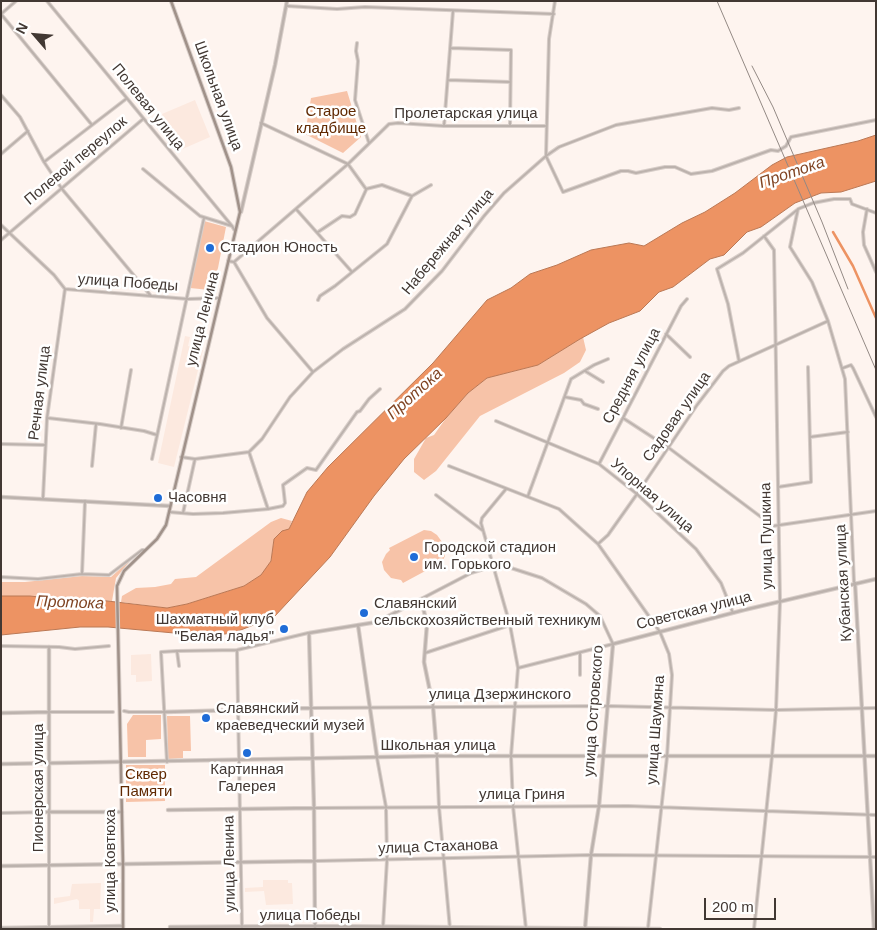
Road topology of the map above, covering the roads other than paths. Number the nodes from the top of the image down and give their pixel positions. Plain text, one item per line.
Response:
1 (16, 1) edge
2 (47, 1) edge
3 (171, 1) edge
4 (287, 1) edge
5 (555, 1) edge
6 (286, 6) junction
7 (453, 11) junction
8 (1, 14) edge
9 (554, 14) junction
10 (357, 43) dead end
11 (451, 48) junction
12 (448, 80) junction
13 (510, 82) junction
14 (1, 94) edge
15 (126, 99) junction
16 (739, 108) dead end
17 (143, 120) junction
18 (876, 120) edge
19 (261, 123) junction
20 (92, 125) junction
21 (444, 126) junction
22 (510, 126) junction
23 (546, 126) junction
24 (28, 131) junction
25 (369, 143) junction
26 (1, 154) edge
27 (546, 156) junction
28 (44, 162) junction
29 (348, 164) junction
30 (143, 169) dead end
31 (431, 185) dead end
32 (62, 188) junction
33 (366, 189) junction
34 (412, 196) junction
35 (239, 200) junction
36 (243, 201) junction
37 (296, 208) junction
38 (798, 209) junction
39 (866, 209) junction
40 (240, 212) junction
41 (876, 213) edge
42 (204, 218) junction
43 (1, 225) edge
44 (232, 226) junction
45 (235, 231) junction
46 (318, 232) junction
47 (10, 233) junction
48 (764, 236) junction
49 (1, 240) edge
50 (228, 261) junction
51 (234, 262) junction
52 (876, 272) edge
53 (352, 273) junction
54 (65, 290) junction
55 (151, 296) junction
56 (219, 298) junction
57 (188, 299) junction
58 (687, 299) dead end
59 (318, 300) dead end
60 (828, 321) junction
61 (666, 334) junction
62 (776, 344) junction
63 (690, 357) dead end
64 (608, 359) dead end
65 (739, 361) junction
66 (808, 367) dead end
67 (843, 368) junction
68 (131, 370) dead end
69 (585, 371) junction
70 (313, 372) junction
71 (603, 382) dead end
72 (380, 389) dead end
73 (565, 397) junction
74 (598, 409) dead end
75 (876, 417) edge
76 (47, 418) junction
77 (623, 418) junction
78 (496, 421) dead end
79 (96, 424) junction
80 (120, 428) junction
81 (848, 432) junction
82 (157, 435) junction
83 (810, 437) junction
84 (549, 443) junction
85 (1, 444) edge
86 (45, 445) junction
87 (669, 448) junction
88 (249, 452) junction
89 (181, 457) junction
90 (152, 458) dead end
91 (195, 459) junction
92 (599, 464) junction
93 (92, 466) dead end
94 (449, 466) dead end
95 (778, 487) junction
96 (506, 488) junction
97 (637, 494) junction
98 (436, 495) dead end
99 (528, 496) junction
100 (1, 497) edge
101 (43, 499) junction
102 (85, 501) junction
103 (170, 506) junction
104 (268, 509) junction
105 (876, 511) edge
106 (169, 512) junction
107 (182, 513) junction
108 (852, 515) junction
109 (778, 526) junction
110 (482, 530) junction
111 (598, 544) junction
112 (147, 549) junction
113 (494, 566) junction
114 (82, 574) junction
115 (1, 577) edge
116 (876, 579) edge
117 (854, 583) junction
118 (421, 599) junction
119 (780, 601) junction
120 (733, 613) junction
121 (358, 625) junction
122 (510, 625) junction
123 (660, 632) junction
124 (309, 633) junction
125 (117, 643) joint
126 (612, 644) junction
127 (1, 646) edge
128 (49, 646) junction
129 (109, 646) dead end
130 (237, 650) junction
131 (177, 651) junction
132 (580, 652) junction
133 (424, 653) junction
134 (179, 666) dead end
135 (518, 668) junction
136 (580, 675) dead end
137 (433, 706) junction
138 (515, 706) junction
139 (607, 706) junction
140 (312, 708) junction
141 (370, 708) junction
142 (670, 708) junction
143 (862, 708) junction
144 (876, 708) edge
145 (239, 710) junction
146 (776, 710) junction
147 (124, 711) dead end
148 (1, 712) edge
149 (50, 712) junction
150 (113, 712) dead end
151 (165, 712) junction
152 (437, 756) junction
153 (511, 756) junction
154 (603, 756) junction
155 (772, 756) junction
156 (863, 756) junction
157 (876, 756) edge
158 (377, 757) junction
159 (667, 757) junction
160 (312, 758) junction
161 (238, 761) junction
162 (121, 762) junction
163 (167, 762) junction
164 (1, 764) edge
165 (49, 764) junction
166 (513, 806) junction
167 (599, 806) junction
168 (386, 807) junction
169 (439, 807) junction
170 (662, 807) junction
171 (314, 808) junction
172 (240, 809) junction
173 (168, 810) dead end
174 (767, 810) junction
175 (49, 812) junction
176 (122, 812) junction
177 (1, 813) edge
178 (867, 815) junction
179 (876, 815) edge
180 (592, 855) junction
181 (656, 855) junction
182 (761, 855) junction
183 (518, 856) junction
184 (444, 857) junction
185 (869, 857) junction
186 (876, 857) edge
187 (387, 860) junction
188 (315, 861) junction
189 (240, 863) junction
190 (124, 865) junction
191 (1, 866) edge
192 (50, 867) junction
193 (123, 927) edge
194 (316, 927) edge
195 (1, 928) edge
196 (50, 928) edge
197 (170, 928) dead end
198 (242, 928) edge
199 (383, 928) edge
200 (450, 928) edge
201 (526, 928) edge
202 (585, 928) edge
203 (648, 929) edge
204 (660, 929) edge
205 (754, 929) edge
206 (874, 929) edge

1 - 8 street
2 - 15 street, Полевая улица
3 - 35 main road, Школьная улица
4 - 6 street, улица Ленина
5 - 9 street
6 - 7 street
6 - 19 street, улица Ленина
7 - 9 street
7 - 11 street
8 - 20 street
9 - 23 street
10 - 25 street
11 - 12 street
11 - 13 street
12 - 13 street
12 - 21 street
13 - 22 street
14 - 24 street
15 - 17 street, Полевая улица
15 - 20 street
16 - 27 street, Набережная улица
17 - 32 street, Полевой переулок
17 - 44 street, Полевая улица
18 - 27 street
19 - 29 street
19 - 36 street, улица Ленина
20 - 28 street
21 - 22 street, Пролетарская улица
21 - 25 street, Пролетарская улица
22 - 23 street, Пролетарская улица
23 - 27 street
24 - 26 street
24 - 28 street
25 - 29 street, Пролетарская улица
27 - 70 street, Набережная улица
28 - 32 street
29 - 33 street
29 - 37 street, Пролетарская улица
30 - 42 street
31 - 34 street
32 - 47 street, Полевой переулок
32 - 55 street
33 - 34 street
33 - 46 street
34 - 53 street
35 - 36 street
35 - 40 main road, Школьная улица
36 - 40 street, улица Ленина
37 - 46 street
37 - 51 street, Пролетарская улица
38 - 39 street
38 - 48 street
38 - 60 street, Кубанская улица
39 - 41 street
39 - 52 street
40 - 45 main road, улица Ленина
42 - 44 street
42 - 57 street, улица Ленина
43 - 47 street
44 - 45 street, Полевая улица
45 - 50 main road, улица Ленина
46 - 53 street
47 - 49 street, Полевой переулок
47 - 54 street
48 - 62 street, улица Пушкина
48 - 65 street
50 - 51 street
50 - 56 main road, улица Ленина
51 - 70 street
53 - 59 street
54 - 55 street, улица Победы
54 - 76 street, Речная улица
55 - 57 street, улица Победы
56 - 57 street, улица Победы
56 - 89 main road, улица Ленина
57 - 82 street, улица Ленина
58 - 61 street, Средняя улица
60 - 62 street, Садовая улица
60 - 67 street, Кубанская улица
61 - 63 street
61 - 77 street, Средняя улица
62 - 65 street, Садовая улица
62 - 95 street, улица Пушкина
64 - 69 street
65 - 87 street, Садовая улица
66 - 83 street
67 - 75 street
67 - 81 street, Кубанская улица
68 - 80 street
69 - 71 street
69 - 73 street
70 - 88 street, Набережная улица
72 - 104 street
73 - 74 street
73 - 84 street
76 - 79 street
76 - 86 street, Речная улица
77 - 87 street
77 - 92 street, Средняя улица
78 - 84 street, Упорная улица
79 - 80 street
79 - 93 street
80 - 82 street
81 - 83 street
81 - 108 street, Кубанская улица
82 - 90 street, улица Ленина
83 - 95 street
84 - 92 street, Упорная улица
84 - 99 street
85 - 86 street
86 - 101 street, Речная улица
87 - 97 street, Садовая улица
87 - 109 street
88 - 91 street
88 - 104 street
89 - 91 street
89 - 103 main road, улица Ленина
91 - 107 street
92 - 97 street, Упорная улица
94 - 96 street, улица Шаумяна
95 - 109 street, улица Пушкина
96 - 99 street, улица Шаумяна
96 - 110 street
97 - 111 street, Садовая улица
97 - 120 street, Упорная улица
98 - 110 street
99 - 111 street, улица Шаумяна
100 - 101 street
101 - 102 street
102 - 103 street
102 - 114 street
103 - 106 main road, улица Ленина
104 - 107 street
105 - 108 street
106 - 107 street
106 - 112 main road, улица Ленина
108 - 109 street
108 - 117 street, Кубанская улица
109 - 119 street, улица Пушкина
110 - 113 street
111 - 123 street, улица Шаумяна
112 - 114 street
112 - 125 main road, улица Ленина
113 - 118 street
113 - 122 street
113 - 126 street, улица Островского
114 - 115 street
116 - 117 street, Советская улица
117 - 119 street, Советская улица
117 - 143 street, Кубанская улица
118 - 121 street
118 - 133 street
119 - 120 street, Советская улица
119 - 146 street, улица Пушкина
120 - 123 street, Советская улица
121 - 124 street
121 - 141 street
122 - 133 street
122 - 135 street
123 - 126 street, Советская улица
123 - 142 street, улица Шаумяна
124 - 130 street
124 - 140 street
125 - 162 main road, улица Ковтюха
126 - 132 street, Советская улица
126 - 139 street, улица Островского
127 - 128 street
128 - 129 street
128 - 149 street, Пионерская улица
130 - 131 street
130 - 145 street, улица Ленина
131 - 134 street
131 - 151 street
132 - 135 street, Советская улица
132 - 136 street
133 - 137 street
135 - 138 street
137 - 138 street, улица Дзержинского
137 - 141 street, улица Дзержинского
137 - 152 street
138 - 139 street, улица Дзержинского
138 - 153 street
139 - 142 street, улица Дзержинского
139 - 154 street, улица Островского
140 - 141 street, улица Дзержинского
140 - 145 street, улица Дзержинского
140 - 160 street
141 - 158 street
142 - 146 street, улица Дзержинского
142 - 159 street, улица Шаумяна
143 - 144 street, улица Дзержинского
143 - 146 street, улица Дзержинского
143 - 156 street, Кубанская улица
145 - 151 street, улица Дзержинского
145 - 161 street, улица Ленина
146 - 155 street, улица Пушкина
147 - 151 street, улица Дзержинского
148 - 149 street
149 - 150 street
149 - 165 street, Пионерская улица
151 - 163 street
152 - 153 street, Школьная улица
152 - 158 street, Школьная улица
152 - 169 street
153 - 154 street, Школьная улица
153 - 166 street
154 - 159 street, Школьная улица
154 - 167 street, улица Островского
155 - 156 street, Школьная улица
155 - 159 street, Школьная улица
155 - 174 street, улица Пушкина
156 - 157 street, Школьная улица
156 - 178 street, Кубанская улица
158 - 160 street, Школьная улица
158 - 168 street
159 - 170 street, улица Шаумяна
160 - 161 street, Школьная улица
160 - 171 street
161 - 163 street, Школьная улица
161 - 172 street, улица Ленина
162 - 163 street, Школьная улица
162 - 165 street, Школьная улица
162 - 176 main road, улица Ковтюха
164 - 165 street, Школьная улица
165 - 175 street, Пионерская улица
166 - 167 street, улица Гриня
166 - 169 street, улица Гриня
166 - 183 street
167 - 170 street, улица Гриня
167 - 180 street, улица Островского
168 - 169 street, улица Гриня
168 - 171 street, улица Гриня
168 - 187 street
169 - 184 street
170 - 174 street, улица Гриня
170 - 181 street, улица Шаумяна
171 - 172 street, улица Гриня
171 - 188 street
172 - 173 street, улица Гриня
172 - 189 street, улица Ленина
174 - 178 street, улица Гриня
174 - 182 street, улица Пушкина
175 - 176 street
175 - 177 street
175 - 192 street, Пионерская улица
176 - 190 main road, улица Ковтюха
178 - 179 street, улица Гриня
178 - 185 street, Кубанская улица
180 - 181 street, улица Стаханова
180 - 183 street, улица Стаханова
180 - 202 street, улица Островского
181 - 182 street, улица Стаханова
181 - 203 street, улица Шаумяна
182 - 185 street, улица Стаханова
182 - 205 street, улица Пушкина
183 - 184 street, улица Стаханова
183 - 201 street
184 - 187 street, улица Стаханова
184 - 200 street
185 - 186 street, улица Стаханова
185 - 206 street, Кубанская улица
187 - 188 street, улица Стаханова
187 - 199 street
188 - 189 street, улица Стаханова
188 - 194 street
189 - 190 street, улица Стаханова
189 - 198 street, улица Ленина
190 - 192 street, улица Стаханова
190 - 193 main road, улица Ковтюха
191 - 192 street, улица Стаханова
192 - 196 street, Пионерская улица
193 - 196 street
194 - 198 street, улица Победы
194 - 199 street, улица Победы
195 - 196 street
197 - 198 street, улица Победы
199 - 200 street, улица Победы
200 - 201 street, улица Победы
201 - 202 street, улица Победы
202 - 203 street, улица Победы
203 - 204 street, улица Победы

